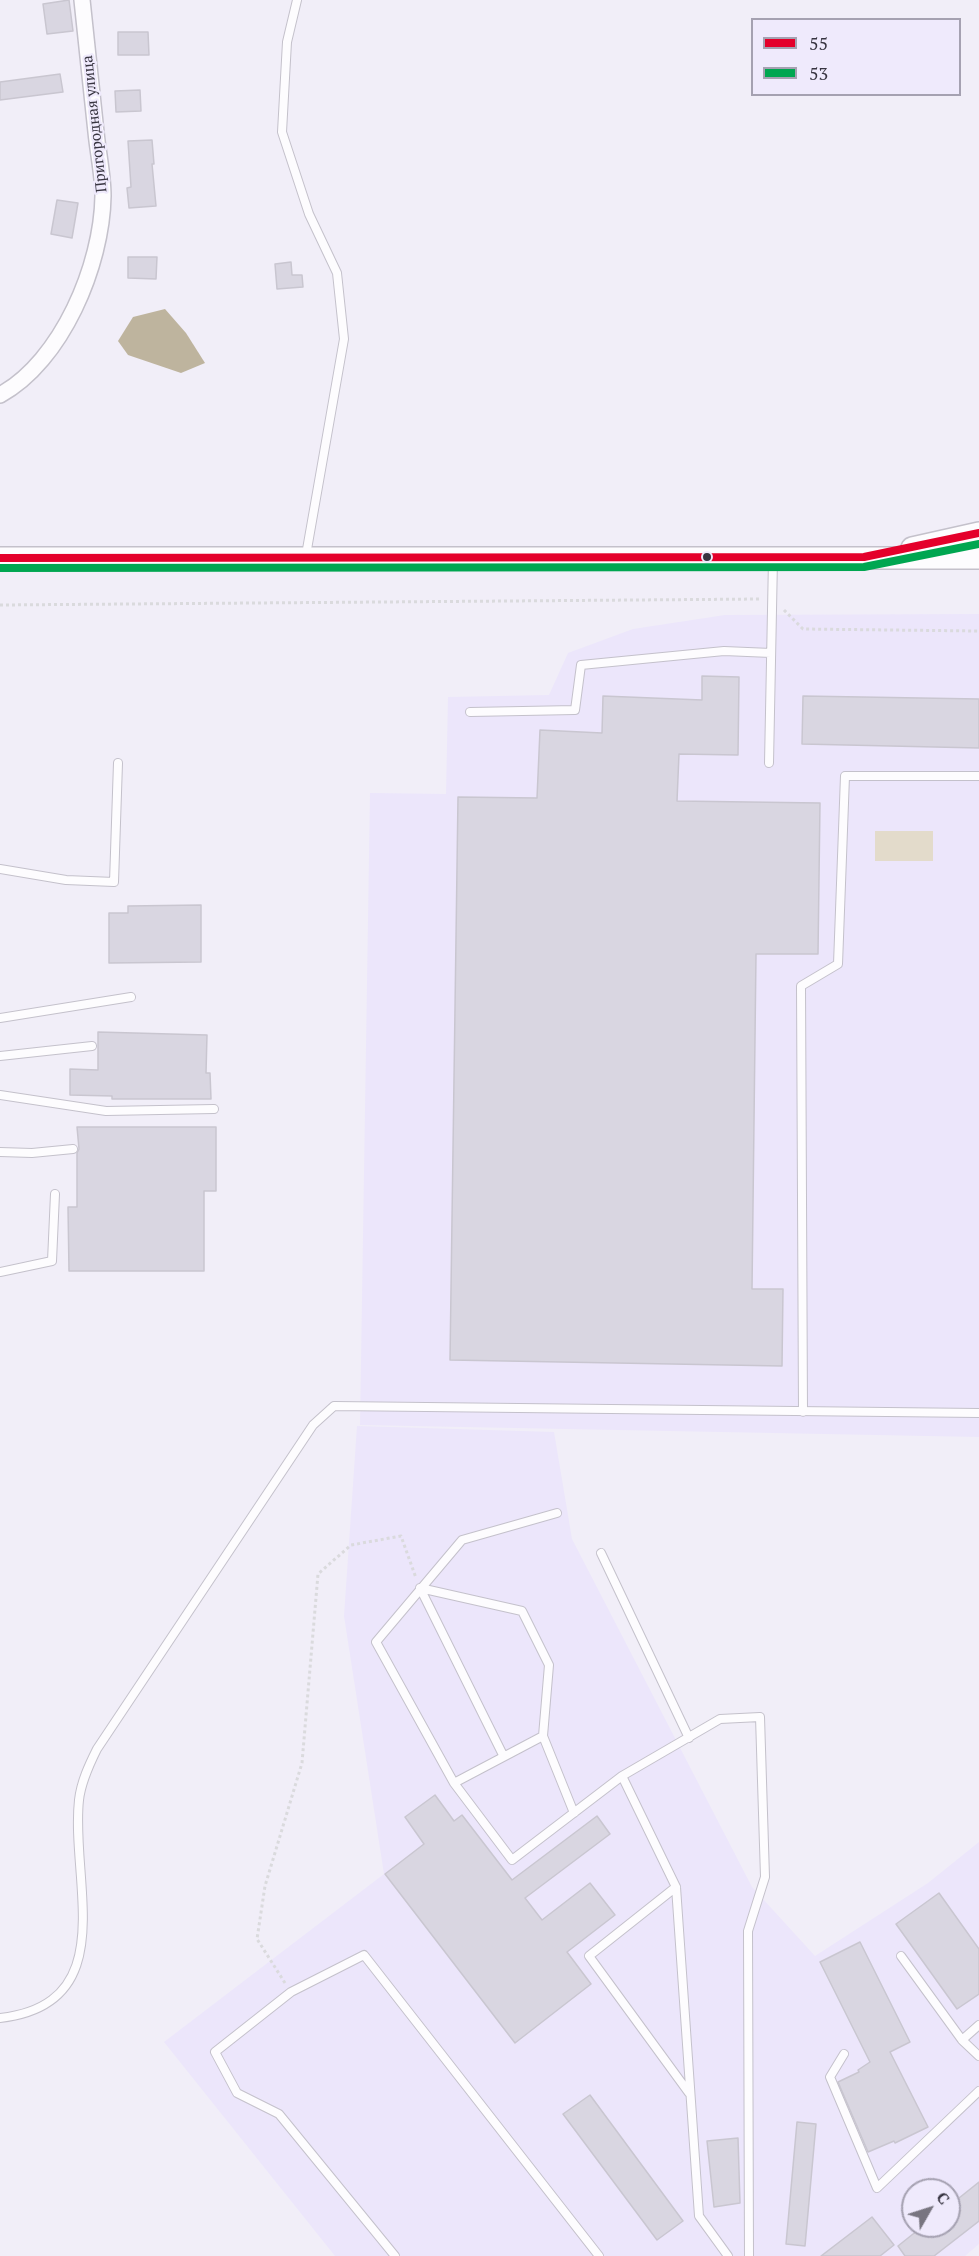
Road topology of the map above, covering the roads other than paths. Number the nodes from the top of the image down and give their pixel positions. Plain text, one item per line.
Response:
1 (82, 0) edge
2 (297, 0) edge
3 (0, 395) edge
4 (979, 532) edge
5 (306, 557) junction
6 (773, 557) junction
7 (864, 557) junction
8 (0, 558) edge
9 (979, 558) edge
10 (771, 653) junction
11 (470, 712) dead end
12 (118, 763) dead end
13 (769, 763) dead end
14 (979, 776) edge
15 (0, 868) edge
16 (131, 997) dead end
17 (0, 1018) edge
18 (92, 1046) dead end
19 (0, 1056) edge
20 (0, 1095) edge
21 (214, 1109) dead end
22 (73, 1149) dead end
23 (0, 1152) edge
24 (55, 1194) dead end
25 (0, 1272) edge
26 (803, 1412) junction
27 (979, 1413) edge
28 (557, 1513) dead end
29 (601, 1554) dead end
30 (420, 1588) junction
31 (543, 1736) junction
32 (689, 1738) junction
33 (503, 1755) junction
34 (622, 1776) junction
35 (454, 1783) junction
36 (574, 1813) junction
37 (675, 1887) junction
38 (901, 1956) dead end
39 (0, 2018) edge
40 (979, 2025) edge
41 (962, 2040) junction
42 (844, 2054) dead end
43 (979, 2055) edge
44 (979, 2091) edge
45 (690, 2094) junction
46 (395, 2256) edge
47 (599, 2256) edge
48 (728, 2256) edge
49 (749, 2256) edge

1 - 3 street, Пригородная улица
2 - 5 lane
4 - 7 main road
5 - 6 main road
5 - 8 main road
6 - 7 main road
6 - 10 lane
7 - 9 main road
10 - 11 lane
10 - 13 lane
12 - 15 lane
14 - 26 lane
16 - 17 lane
18 - 19 lane
20 - 21 lane
22 - 23 lane
24 - 25 lane
26 - 27 lane
26 - 39 lane
28 - 30 lane
29 - 32 lane
30 - 31 lane
30 - 33 lane
30 - 35 lane
31 - 33 lane
31 - 36 lane
32 - 34 lane
32 - 49 lane
33 - 35 lane
34 - 36 lane
34 - 37 lane
35 - 36 lane
37 - 45 lane
37 - 45 lane
38 - 41 lane
40 - 41 lane
41 - 43 lane
42 - 44 lane
45 - 48 lane
46 - 47 lane

